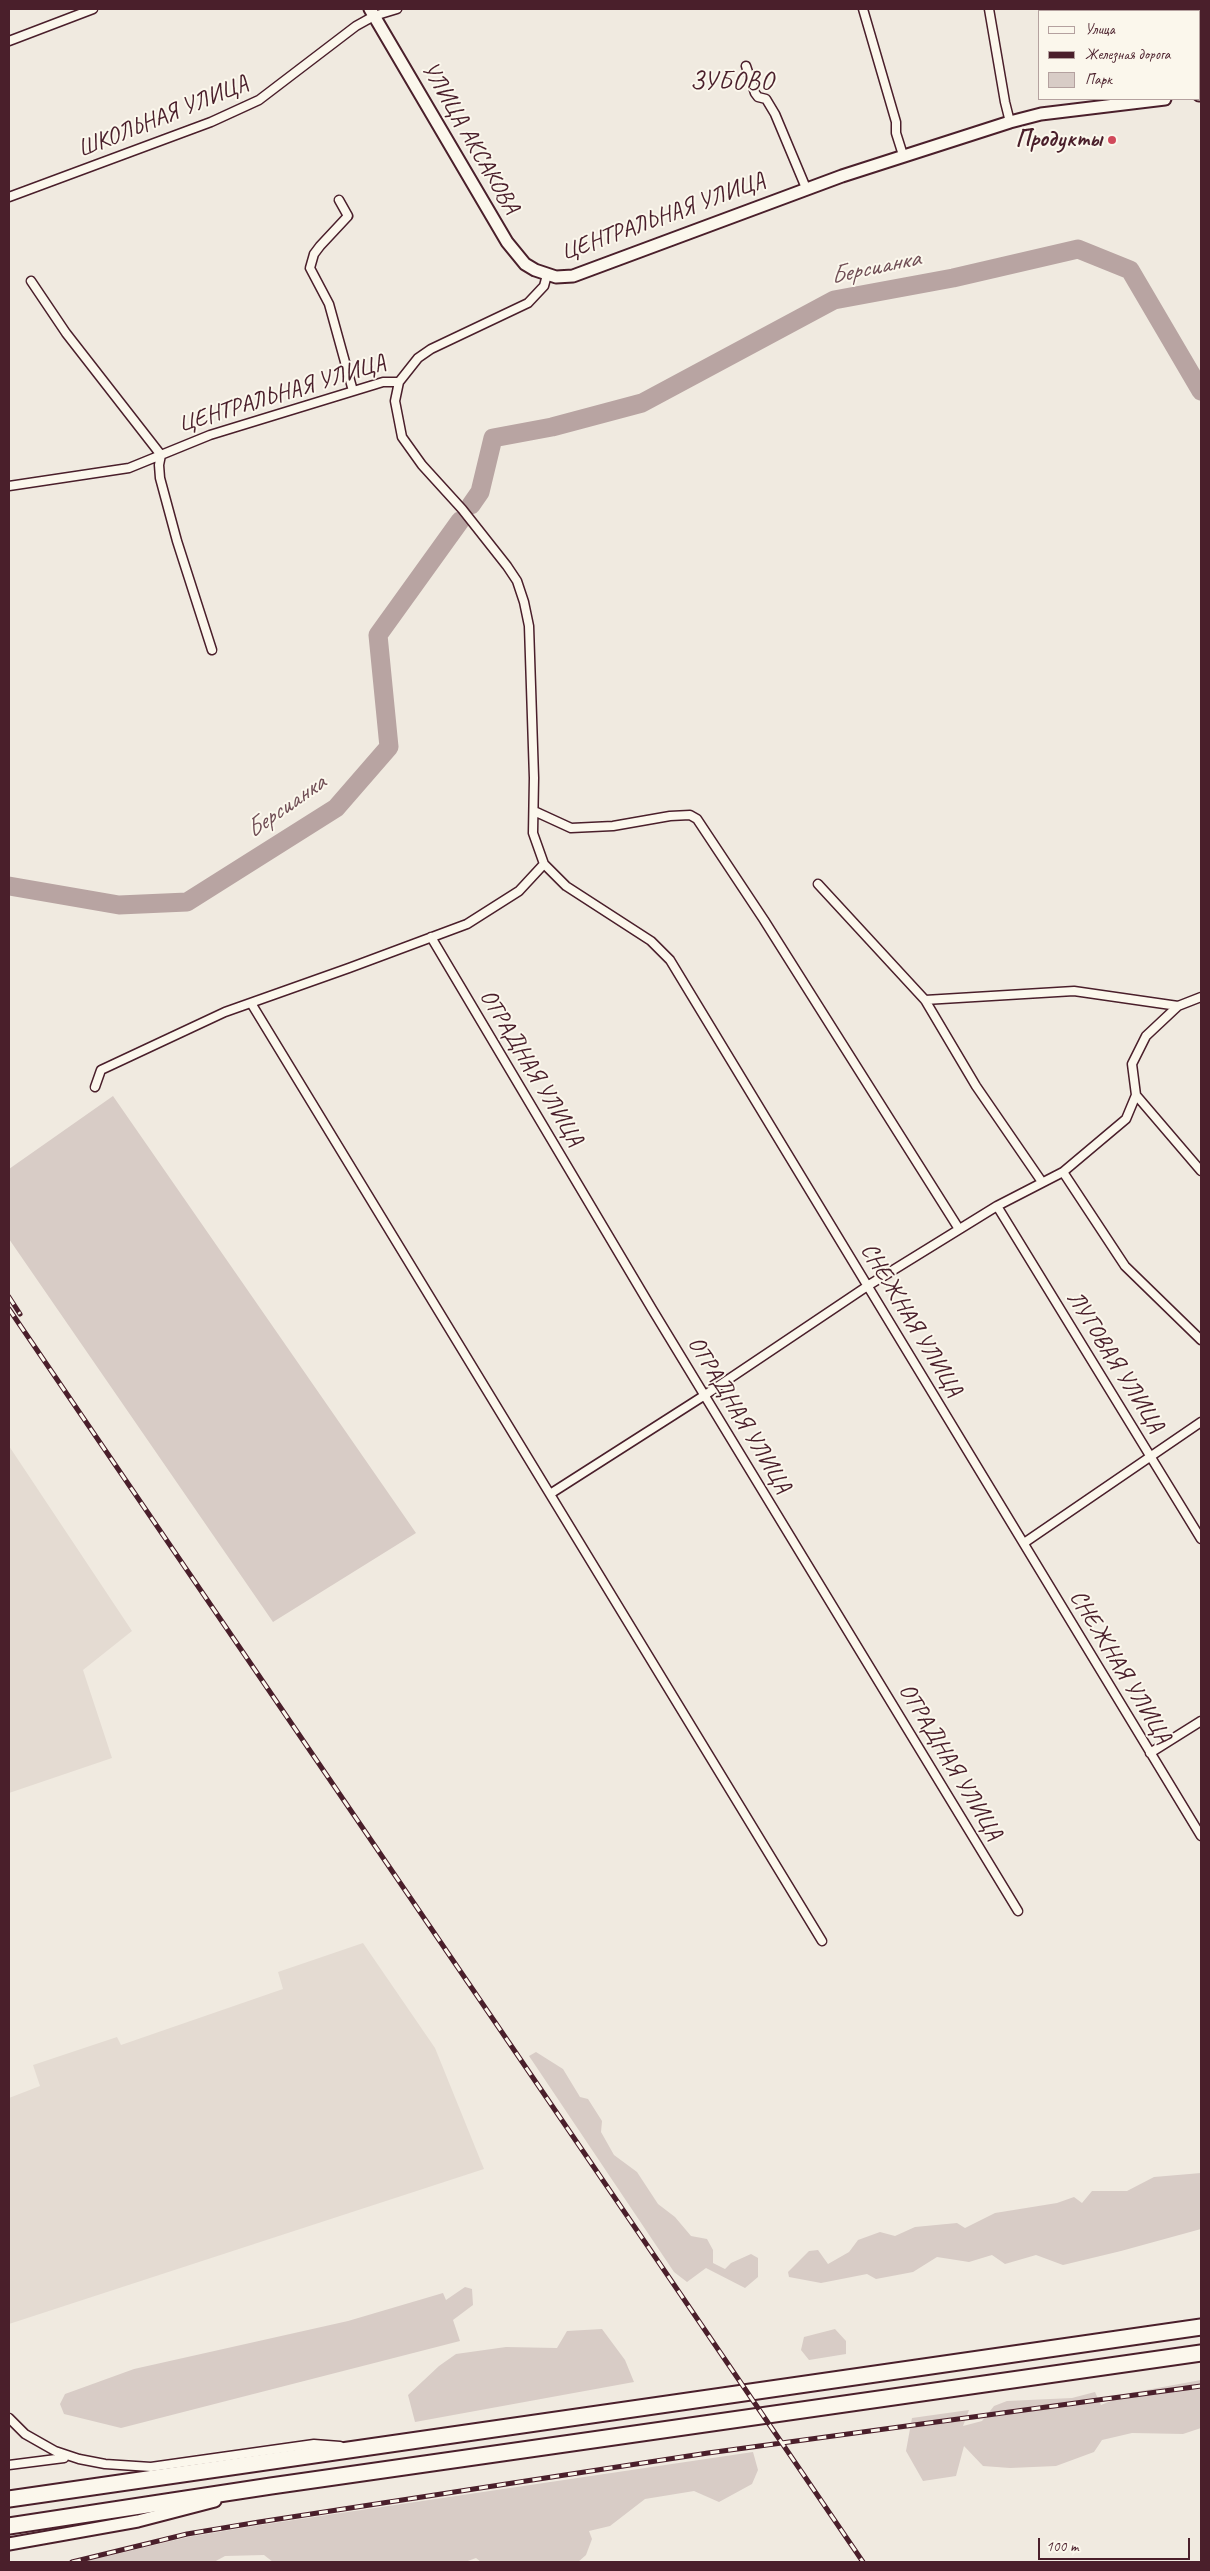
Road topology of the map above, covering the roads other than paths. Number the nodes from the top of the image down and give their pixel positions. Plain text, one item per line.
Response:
1 (93, 9) edge
2 (398, 9) edge
3 (863, 9) edge
4 (989, 9) edge
5 (372, 12) edge
6 (9, 41) edge
7 (746, 66) dead end
8 (1156, 100) edge
9 (1010, 122) junction
10 (903, 155) junction
11 (806, 188) junction
12 (9, 197) edge
13 (340, 200) dead end
14 (547, 275) junction
15 (32, 282) dead end
16 (399, 382) junction
17 (354, 391) junction
18 (161, 455) junction
19 (9, 486) edge
20 (212, 650) dead end
21 (534, 811) junction
22 (544, 864) junction
23 (818, 884) dead end
24 (431, 937) junction
25 (1201, 997) edge
26 (925, 1000) junction
27 (251, 1002) junction
28 (1178, 1006) junction
29 (95, 1087) dead end
30 (1136, 1096) junction
31 (1201, 1171) edge
32 (1063, 1172) junction
33 (1042, 1182) junction
34 (997, 1206) junction
35 (959, 1229) junction
36 (869, 1285) junction
37 (1201, 1340) edge
38 (705, 1395) junction
39 (1201, 1422) edge
40 (1151, 1456) junction
41 (550, 1494) junction
42 (1201, 1539) edge
43 (1024, 1543) junction
44 (1201, 1721) edge
45 (1150, 1753) junction
46 (1201, 1836) edge
47 (1018, 1911) dead end
48 (822, 1941) dead end
49 (1201, 2327) edge
50 (1201, 2353) edge
51 (9, 2418) edge
52 (362, 2447) junction
53 (79, 2459) junction
54 (9, 2465) edge
55 (271, 2486) junction
56 (9, 2500) edge
57 (9, 2526) edge
58 (9, 2544) edge

1 - 6 street
2 - 5 street, ШКОЛЬНАЯ УЛИЦА
3 - 10 street
4 - 9 street
5 - 12 street, ШКОЛЬНАЯ УЛИЦА
5 - 14 street, УЛИЦА АКСАКОВА
7 - 11 street
8 - 9 street, ЦЕНТРАЛЬНАЯ УЛИЦА
9 - 10 street, ЦЕНТРАЛЬНАЯ УЛИЦА
10 - 11 street, ЦЕНТРАЛЬНАЯ УЛИЦА
11 - 14 street, ЦЕНТРАЛЬНАЯ УЛИЦА
13 - 17 street
14 - 16 street, ЦЕНТРАЛЬНАЯ УЛИЦА
15 - 18 street
16 - 17 street, ЦЕНТРАЛЬНАЯ УЛИЦА
16 - 21 street
17 - 18 street, ЦЕНТРАЛЬНАЯ УЛИЦА
18 - 19 street, ЦЕНТРАЛЬНАЯ УЛИЦА
18 - 20 street
21 - 22 street
21 - 35 street
22 - 24 street
22 - 36 street, СНЕЖНАЯ УЛИЦА
23 - 26 street
24 - 27 street
24 - 38 street, ОТРАДНАЯ УЛИЦА
25 - 28 street
26 - 28 street
26 - 33 street
27 - 29 street
27 - 41 street
28 - 30 street
30 - 31 street
30 - 32 street
32 - 33 street
32 - 37 street
33 - 34 street
34 - 35 street
34 - 40 street, ЛУГОВАЯ УЛИЦА
35 - 36 street
36 - 38 street
36 - 43 street, СНЕЖНАЯ УЛИЦА
38 - 41 street
38 - 47 street, ОТРАДНАЯ УЛИЦА
39 - 40 street
40 - 42 street, ЛУГОВАЯ УЛИЦА
40 - 43 street
41 - 48 street
43 - 45 street, СНЕЖНАЯ УЛИЦА
44 - 45 street
45 - 46 street, СНЕЖНАЯ УЛИЦА
49 - 52 highway
50 - 55 highway
51 - 53 street
52 - 53 street
52 - 56 highway
53 - 54 street
55 - 57 highway
55 - 58 street

